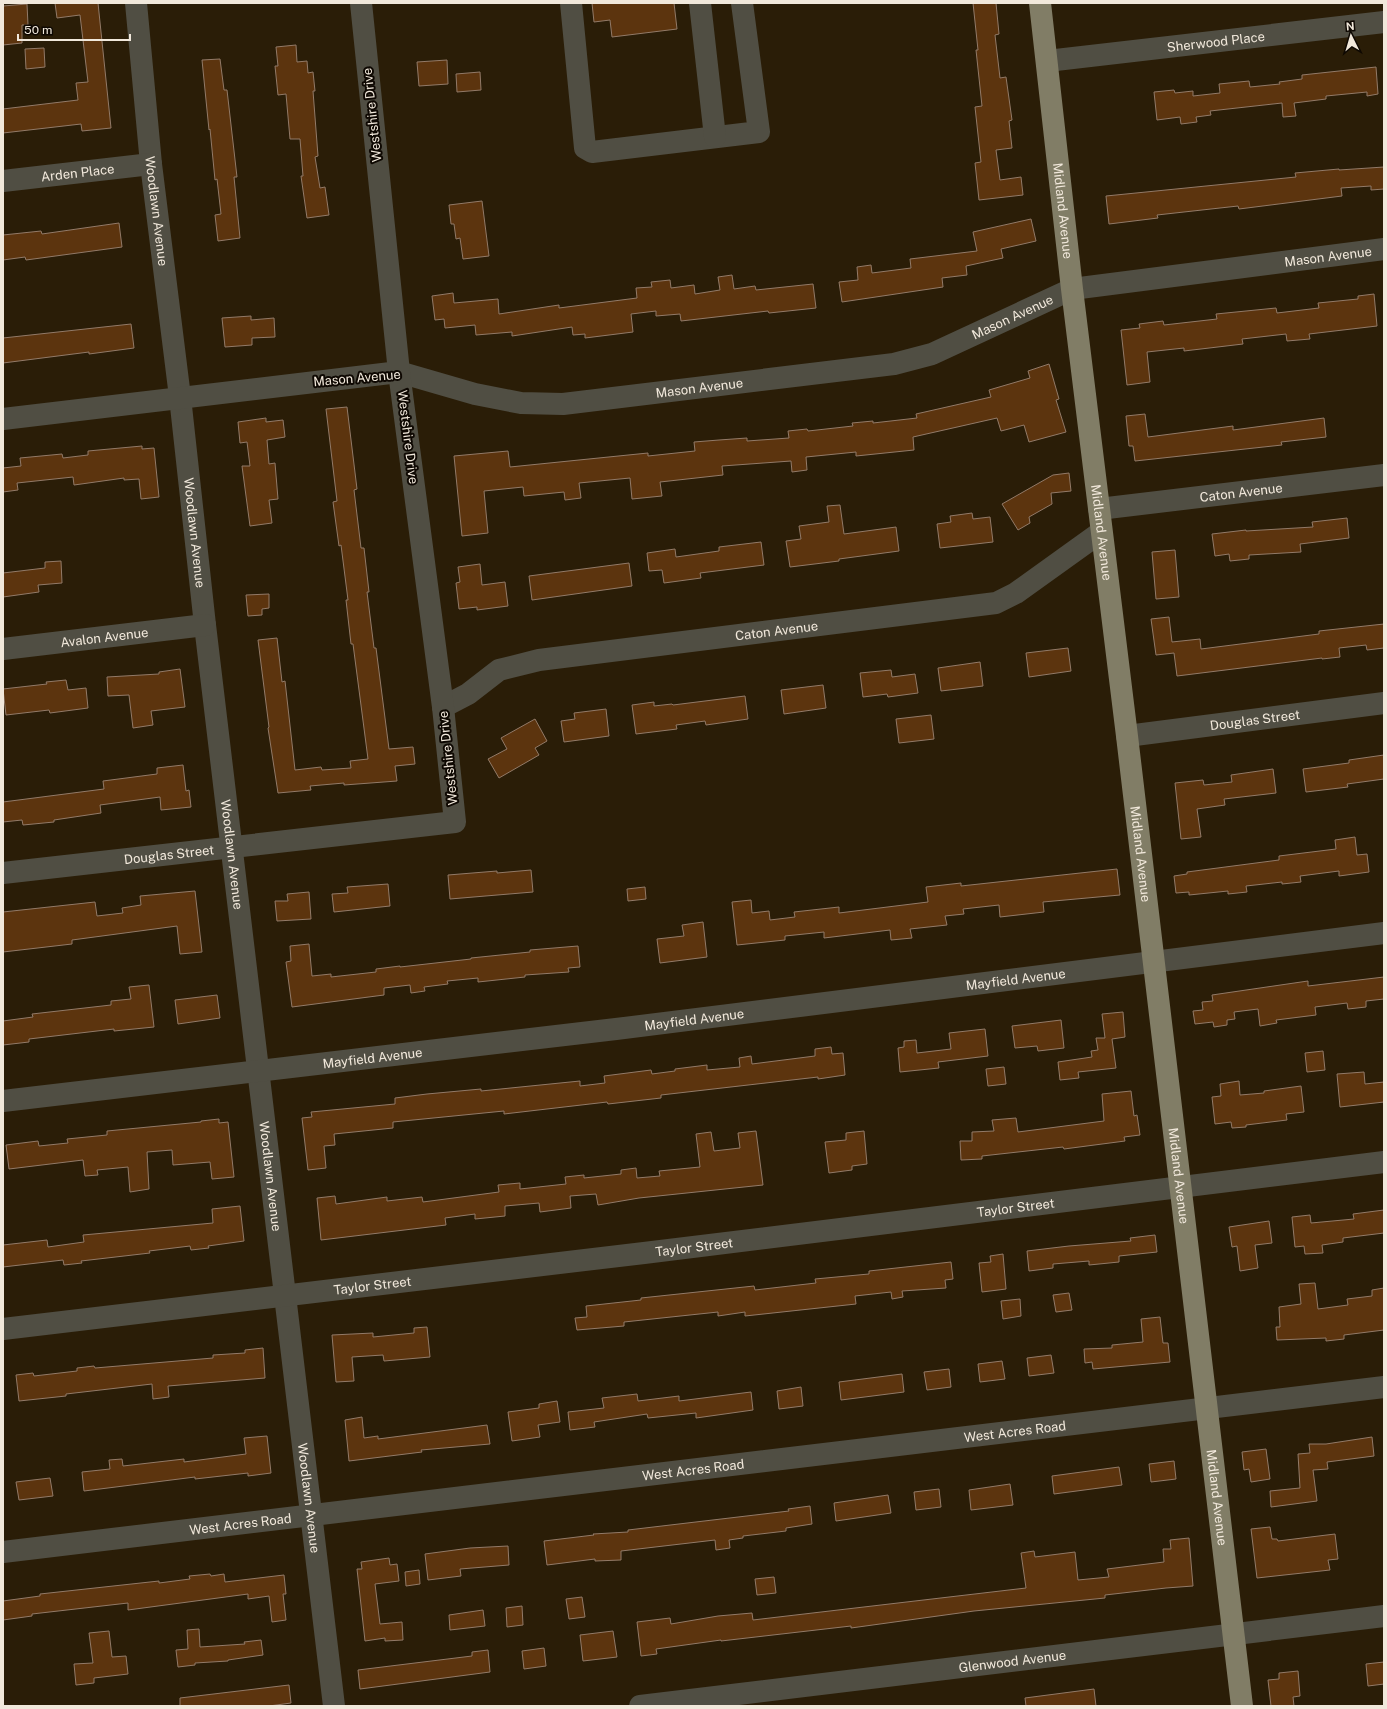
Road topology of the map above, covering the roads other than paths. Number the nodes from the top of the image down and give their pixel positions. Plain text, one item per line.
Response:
1 (136, 3) edge
2 (361, 3) edge
3 (571, 3) edge
4 (700, 3) edge
5 (742, 3) edge
6 (1040, 3) edge
7 (1384, 22) edge
8 (1047, 61) junction
9 (714, 137) junction
10 (152, 164) junction
11 (3, 182) edge
12 (1384, 249) edge
13 (1072, 289) junction
14 (399, 372) junction
15 (180, 397) junction
16 (3, 419) edge
17 (1384, 475) edge
18 (1099, 509) junction
19 (1101, 532) junction
20 (205, 625) junction
21 (3, 649) edge
22 (1384, 703) edge
23 (443, 708) junction
24 (1127, 736) junction
25 (455, 822) joint
26 (232, 847) junction
27 (3, 874) edge
28 (1384, 933) edge
29 (1154, 962) junction
30 (258, 1071) junction
31 (3, 1101) edge
32 (1384, 1162) edge
33 (1180, 1188) junction
34 (286, 1296) junction
35 (3, 1329) edge
36 (1384, 1388) edge
37 (1206, 1408) junction
38 (312, 1516) junction
39 (3, 1552) edge
40 (1384, 1616) edge
41 (1233, 1634) junction
42 (686, 1703) edge
43 (334, 1706) edge
44 (640, 1706) edge
45 (1242, 1706) edge

1 - 10 street, Woodlawn Avenue
2 - 14 street, Westshire Drive
3 - 9 street
4 - 9 street
5 - 9 street
6 - 8 main road, Midland Avenue
7 - 8 street, Sherwood Place
8 - 13 main road, Midland Avenue
10 - 11 street, Arden Place
10 - 15 street, Woodlawn Avenue
12 - 13 street, Mason Avenue
13 - 14 street, Mason Avenue
13 - 18 main road, Midland Avenue
14 - 15 street, Mason Avenue
14 - 23 street, Westshire Drive
15 - 16 street, Mason Avenue
15 - 20 street, Woodlawn Avenue
17 - 18 street, Caton Avenue
18 - 19 main road, Midland Avenue
19 - 23 street, Caton Avenue
19 - 24 main road, Midland Avenue
20 - 21 street, Avalon Avenue
20 - 26 street, Woodlawn Avenue
22 - 24 street, Douglas Street
23 - 25 street, Westshire Drive
24 - 29 main road, Midland Avenue
25 - 26 street, Douglas Street
26 - 27 street, Douglas Street
26 - 30 street, Woodlawn Avenue
28 - 29 street, Mayfield Avenue
29 - 30 street, Mayfield Avenue
29 - 33 main road, Midland Avenue
30 - 31 street, Mayfield Avenue
30 - 34 street, Woodlawn Avenue
32 - 33 street, Taylor Street
33 - 34 street, Taylor Street
33 - 37 main road, Midland Avenue
34 - 35 street, Taylor Street
34 - 38 street, Woodlawn Avenue
36 - 37 street, West Acres Road
37 - 38 street, West Acres Road
37 - 41 main road, Midland Avenue
38 - 39 street, West Acres Road
38 - 43 street, Woodlawn Avenue
40 - 41 street, Glenwood Avenue
41 - 42 street, Glenwood Avenue
41 - 45 main road, Midland Avenue
42 - 44 street, Glenwood Avenue

